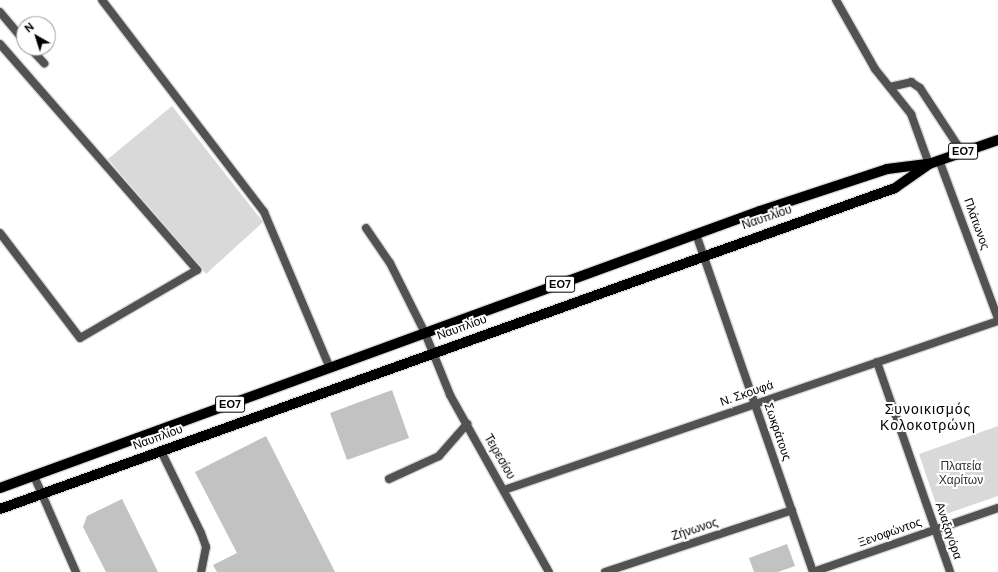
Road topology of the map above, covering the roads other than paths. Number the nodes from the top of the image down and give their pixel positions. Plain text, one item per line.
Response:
1 (102, 0) edge
2 (836, 0) edge
3 (0, 12) edge
4 (16, 31) edge
5 (0, 44) edge
6 (37, 56) edge
7 (44, 64) dead end
8 (890, 87) junction
9 (998, 140) edge
10 (962, 152) junction
11 (939, 160) junction
12 (929, 164) junction
13 (366, 228) dead end
14 (0, 233) edge
15 (696, 234) junction
16 (703, 254) junction
17 (998, 320) edge
18 (425, 333) junction
19 (432, 353) junction
20 (877, 362) junction
21 (330, 368) junction
22 (755, 404) junction
23 (467, 424) junction
24 (161, 451) junction
25 (34, 476) junction
26 (389, 479) dead end
27 (0, 488) edge
28 (504, 490) junction
29 (42, 494) junction
30 (998, 508) edge
31 (0, 509) edge
32 (792, 510) junction
33 (935, 530) junction
34 (76, 572) edge
35 (201, 572) edge
36 (549, 572) edge
37 (605, 572) edge
38 (813, 572) edge
39 (950, 572) edge

1 - 21 street
2 - 8 street
3 - 4 street
5 - 14 street
6 - 7 street
8 - 10 street
8 - 12 street
9 - 10 main road, Ναυπλίου / ΕΟ7
10 - 11 main road, Ναυπλίου / ΕΟ7
11 - 12 main road, Ναυπλίου / ΕΟ7
11 - 17 street, Πλάτωνος
12 - 15 main road, Ναυπλίου / ΕΟ7
12 - 16 main road, Ναυπλίου / ΕΟ7
13 - 18 street, Τειρεσίου
15 - 16 street, Σωκράτους
15 - 18 main road, Ναυπλίου / ΕΟ7
16 - 19 main road, Ναυπλίου / ΕΟ7
16 - 22 street, Σωκράτους
17 - 20 street, Ν. Σκουφά
18 - 19 street, Τειρεσίου
18 - 21 main road, Ναυπλίου / ΕΟ7
19 - 23 street, Τειρεσίου
19 - 24 main road, Ναυπλίου / ΕΟ7
20 - 22 street, Ν. Σκουφά
20 - 33 street, Αναξαγόρα
21 - 25 main road, Ναυπλίου / ΕΟ7
22 - 28 street, Ν. Σκουφά
22 - 32 street, Σωκράτους
23 - 26 street
23 - 28 street, Τειρεσίου
24 - 29 main road, Ναυπλίου / ΕΟ7
24 - 35 street
25 - 27 main road, Ναυπλίου / ΕΟ7
25 - 29 street
28 - 36 street, Τειρεσίου
29 - 31 main road, Ναυπλίου / ΕΟ7
29 - 34 street
30 - 33 street, Ξενοφώντος
32 - 37 street, Ζήνωνος
32 - 38 street, Σωκράτους
33 - 38 street, Ξενοφώντος
33 - 39 street, Αναξαγόρα

